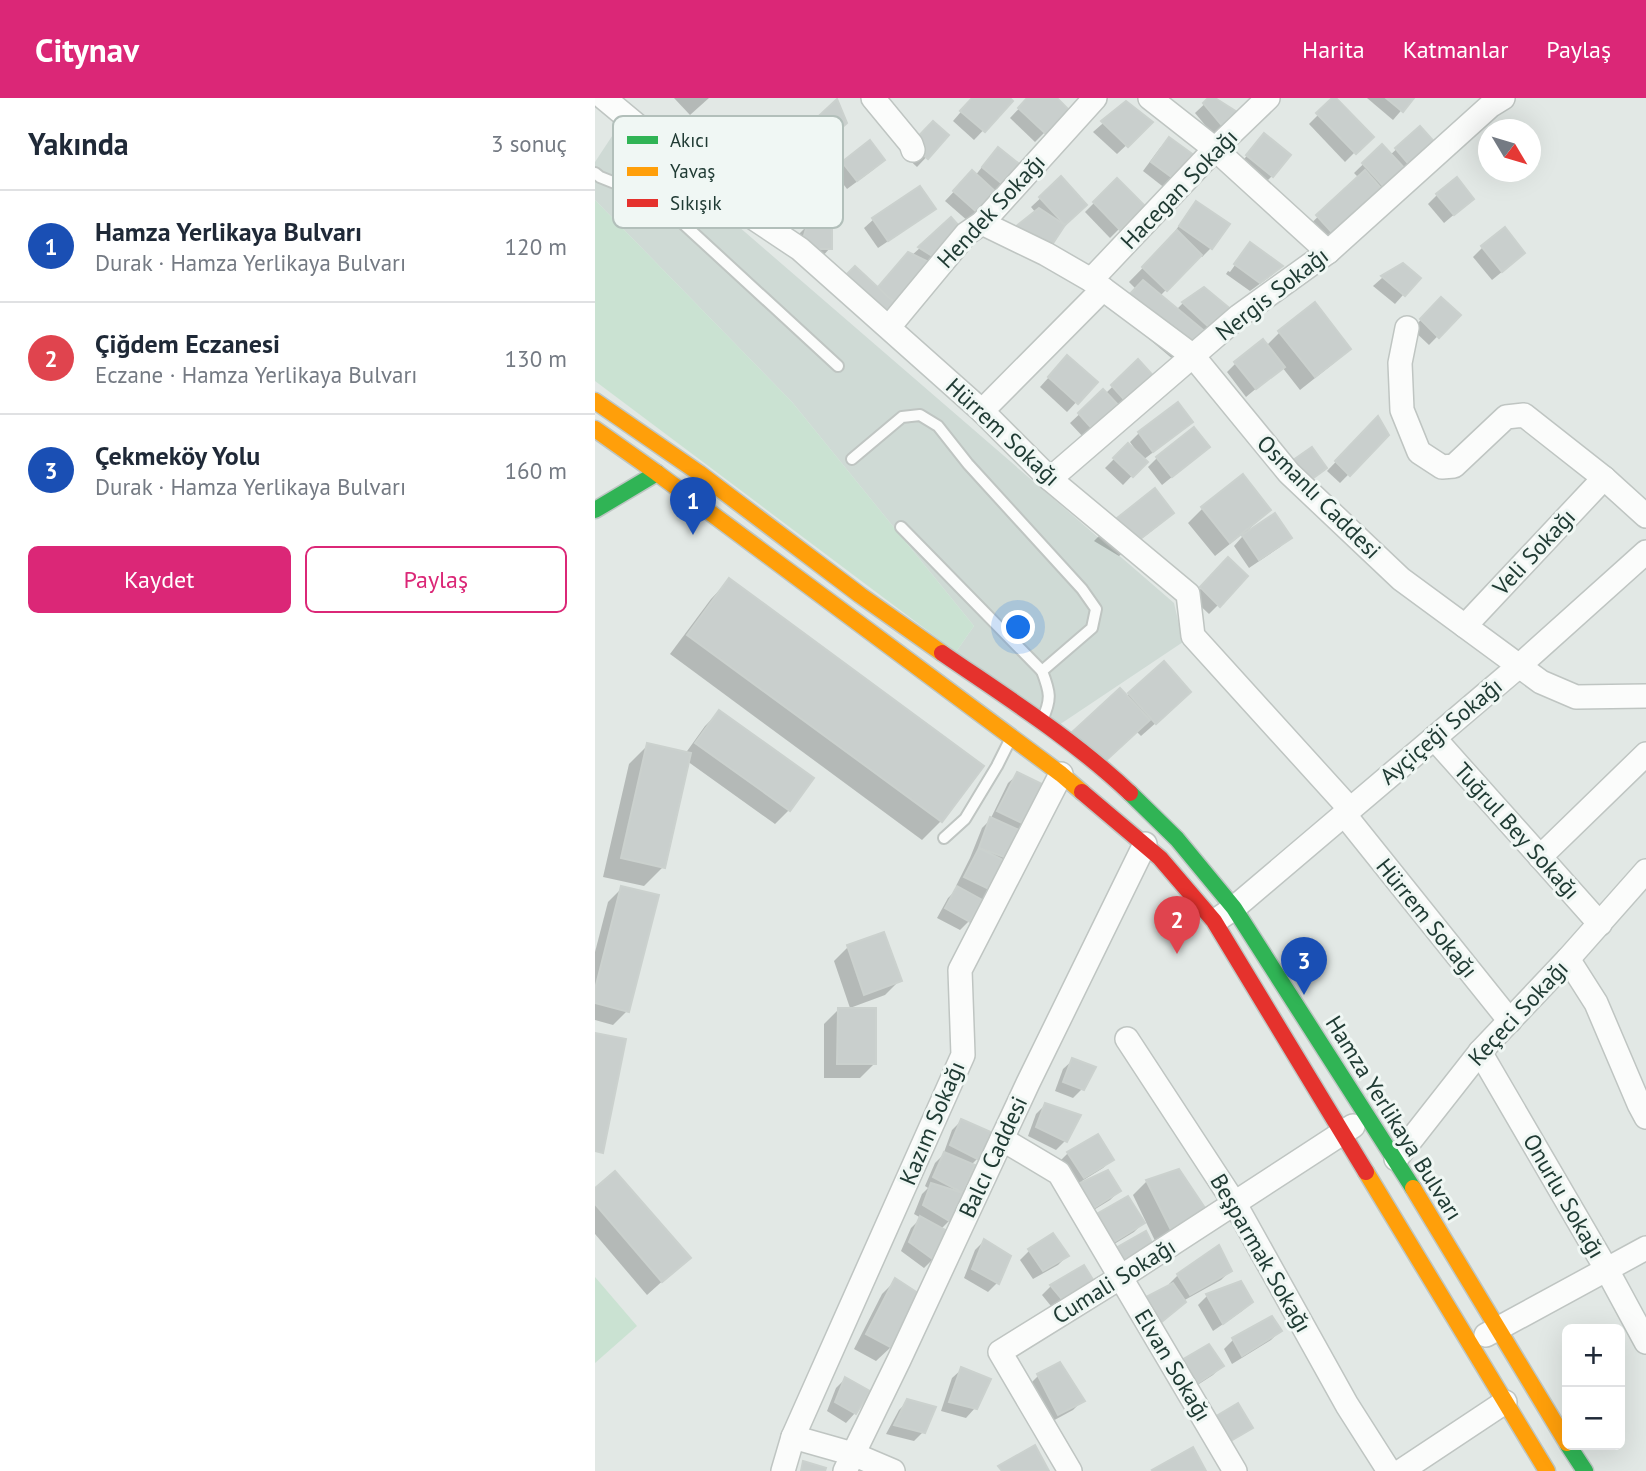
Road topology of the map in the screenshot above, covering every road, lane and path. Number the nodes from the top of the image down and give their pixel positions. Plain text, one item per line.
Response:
1 (601, 98) edge
2 (873, 98) edge
3 (1095, 98) edge
4 (1150, 98) edge
5 (1268, 98) edge
6 (1492, 101) edge
7 (595, 103) edge
8 (623, 116) edge
9 (913, 149) dead end
10 (1215, 149) junction
11 (595, 173) edge
12 (613, 182) edge
13 (982, 223) junction
14 (688, 228) edge
15 (768, 228) edge
16 (1328, 252) junction
17 (1097, 285) junction
18 (888, 327) junction
19 (1407, 328) dead end
20 (1193, 356) junction
21 (838, 366) dead end
22 (595, 401) edge
23 (982, 411) junction
24 (595, 429) edge
25 (852, 459) dead end
26 (657, 473) junction
27 (1604, 478) junction
28 (1050, 479) junction
29 (595, 510) edge
30 (1646, 516) edge
31 (901, 527) dead end
32 (1646, 552) edge
33 (1465, 626) junction
34 (1518, 666) junction
35 (1042, 671) junction
36 (1646, 696) edge
37 (1041, 723) junction
38 (1012, 737) junction
39 (1434, 738) junction
40 (1646, 754) edge
41 (1061, 774) junction
42 (1347, 812) junction
43 (944, 838) dead end
44 (1145, 844) junction
45 (1540, 857) junction
46 (1646, 872) edge
47 (1234, 908) junction
48 (1214, 921) junction
49 (1600, 923) junction
50 (1568, 959) junction
51 (1510, 1021) junction
52 (1127, 1039) dead end
53 (1480, 1052) junction
54 (1646, 1117) edge
55 (1368, 1118) junction
56 (1342, 1133) junction
57 (1002, 1139) junction
58 (1396, 1159) junction
59 (1235, 1204) junction
60 (1646, 1248) edge
61 (1607, 1270) junction
62 (1121, 1277) junction
63 (1497, 1329) junction
64 (1646, 1342) edge
65 (1471, 1345) junction
66 (1505, 1402) junction
67 (1562, 1434) edge
68 (793, 1437) junction
69 (1572, 1450) edge
70 (849, 1462) edge
71 (783, 1471) edge
72 (893, 1471) edge
73 (1070, 1471) edge
74 (1235, 1471) edge
75 (1389, 1471) edge
76 (1401, 1471) edge
77 (1547, 1471) edge
78 (1585, 1471) edge

1 - 7 street
1 - 8 street, Hürrem Sokağı
2 - 9 street
3 - 13 street, Hendek Sokağı
4 - 10 street
5 - 10 street, Hacegan Sokağı
6 - 16 street, Nergis Sokağı
10 - 16 street
10 - 17 street, Hacegan Sokağı
11 - 12 lane
13 - 17 street, Osmanlı Caddesi
13 - 18 street, Hendek Sokağı
14 - 21 lane
15 - 18 street, Hürrem Sokağı
16 - 20 street, Nergis Sokağı
17 - 20 street, Osmanlı Caddesi
17 - 23 street, Hacegan Sokağı
18 - 23 street, Hürrem Sokağı
19 - 27 street
20 - 28 street, Nergis Sokağı
20 - 33 street, Osmanlı Caddesi
22 - 37 main road, Hamza Yerlikaya Bulvarı
23 - 28 street, Hürrem Sokağı
24 - 26 main road
25 - 35 lane
26 - 29 main road
26 - 38 main road
27 - 30 street
27 - 33 street, Veli Sokağı
28 - 42 street, Hürrem Sokağı
31 - 35 lane
32 - 34 street, Ayçiçeği Sokağı
33 - 34 street, Osmanlı Caddesi
34 - 36 street, Osmanlı Caddesi
34 - 39 street, Ayçiçeği Sokağı
35 - 37 lane
37 - 47 main road, Hamza Yerlikaya Bulvarı
38 - 41 main road
38 - 43 lane
39 - 42 street, Ayçiçeği Sokağı
39 - 45 street, Tuğrul Bey Sokağı
40 - 45 street
41 - 44 main road
41 - 68 street, Kazım Sokağı
42 - 47 street, Ayçiçeği Sokağı
42 - 51 street, Hürrem Sokağı
44 - 48 main road
44 - 57 street, Balcı Caddesi
45 - 49 street, Tuğrul Bey Sokağı
46 - 49 street, Keçeci Sokağı
47 - 48 street, Ayçiçeği Sokağı
47 - 55 main road, Hamza Yerlikaya Bulvarı
48 - 56 main road
49 - 50 street, Keçeci Sokağı
50 - 51 street, Keçeci Sokağı
50 - 54 street
51 - 53 street, Keçeci Sokağı
52 - 59 street, Beşparmak Sokağı
53 - 58 street, Keçeci Sokağı
53 - 61 street, Onurlu Sokağı
55 - 56 street, Cumali Sokağı
55 - 58 main road, Hamza Yerlikaya Bulvarı
56 - 59 street, Cumali Sokağı
56 - 65 main road
57 - 62 street, Elvan Sokağı
57 - 70 street, Balcı Caddesi
58 - 63 main road, Hamza Yerlikaya Bulvarı
59 - 62 street, Cumali Sokağı
59 - 75 street, Beşparmak Sokağı
60 - 61 street
61 - 63 street
61 - 64 street, Onurlu Sokağı
62 - 73 street, Cumali Sokağı
62 - 74 street, Elvan Sokağı
63 - 65 street
63 - 67 main road, Hamza Yerlikaya Bulvarı
65 - 66 main road
66 - 76 street
66 - 77 main road
68 - 70 street
68 - 71 street, Kazım Sokağı
69 - 78 main road, Hamza Yerlikaya Bulvarı
70 - 72 street

